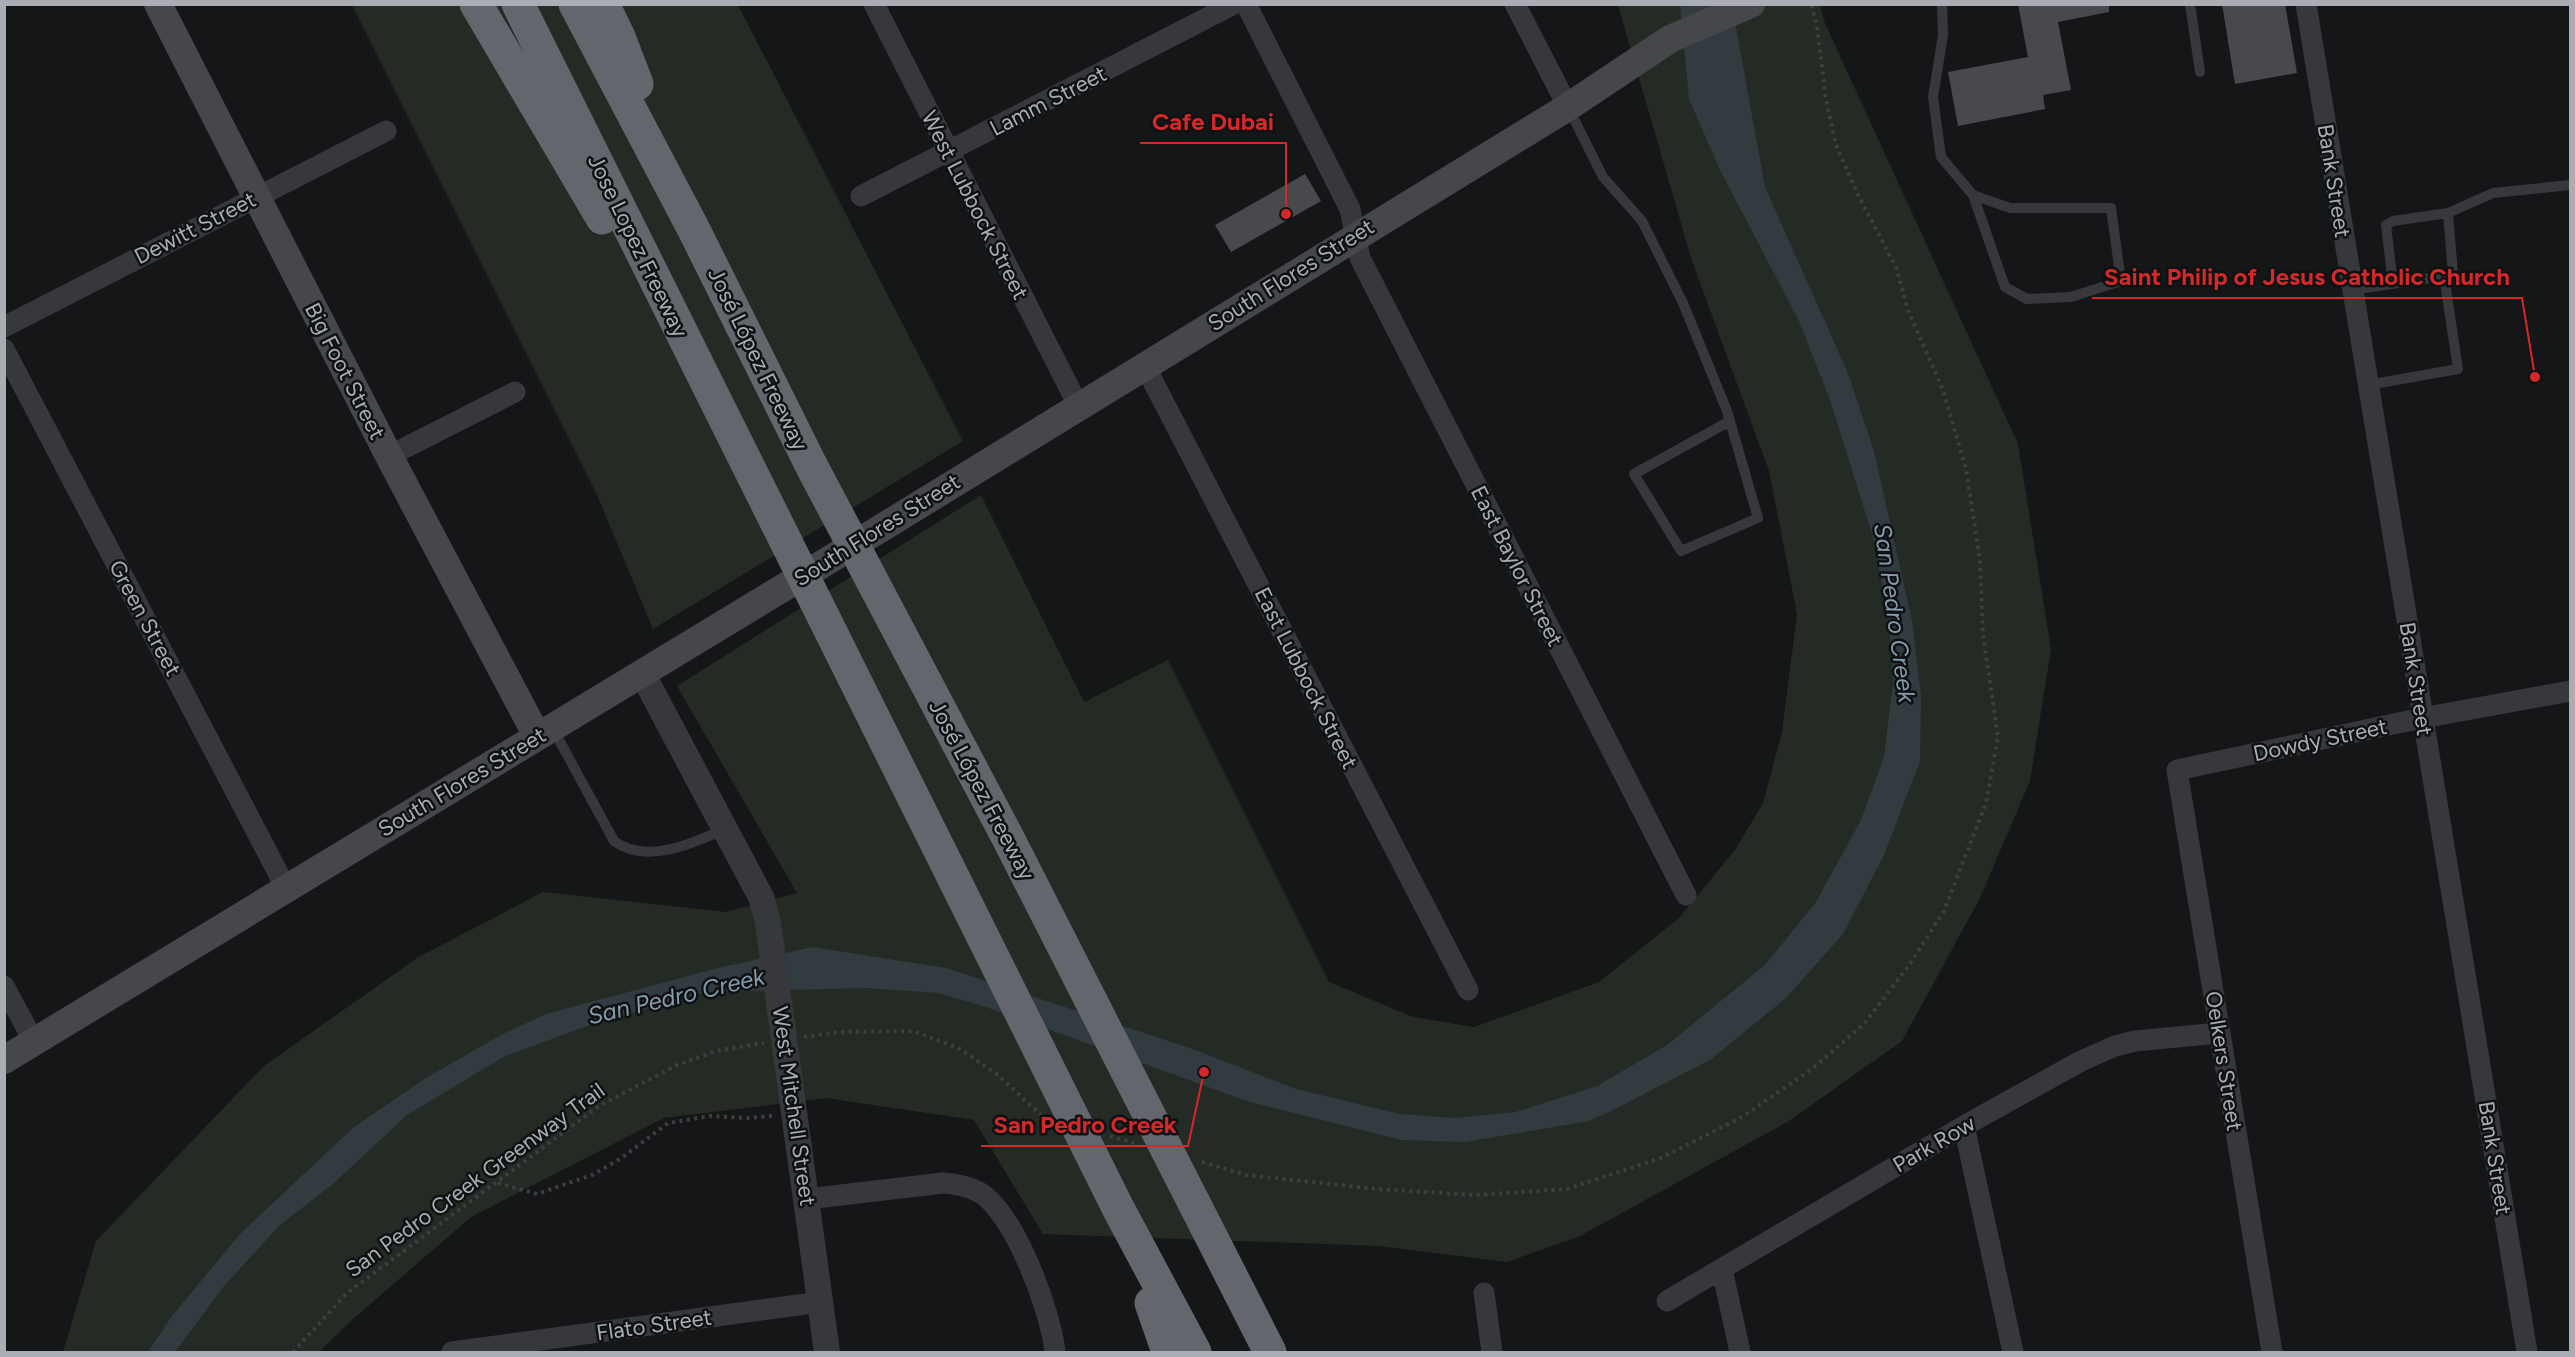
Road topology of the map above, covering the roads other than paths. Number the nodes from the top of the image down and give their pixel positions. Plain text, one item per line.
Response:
1 (158, 4) edge
2 (476, 4) edge
3 (518, 4) edge
4 (575, 4) edge
5 (603, 4) edge
6 (874, 4) edge
7 (1234, 4) edge
8 (1246, 4) edge
9 (1515, 4) edge
10 (1751, 4) edge
11 (1942, 4) edge
12 (2190, 4) edge
13 (2306, 4) edge
14 (2200, 72) dead end
15 (1568, 107) junction
16 (386, 130) dead end
17 (948, 152) junction
18 (2571, 185) edge
19 (1973, 195) junction
20 (256, 196) junction
21 (861, 196) dead end
22 (2448, 213) junction
23 (693, 228) junction
24 (1355, 235) junction
25 (2444, 276) junction
26 (2393, 284) junction
27 (2352, 290) junction
28 (4, 327) edge
29 (4, 349) edge
30 (1144, 366) junction
31 (2368, 386) junction
32 (515, 392) dead end
33 (1078, 405) junction
34 (1730, 421) junction
35 (389, 456) junction
36 (757, 487) junction
37 (642, 673) junction
38 (2571, 691) edge
39 (2422, 718) junction
40 (544, 732) junction
41 (2177, 770) joint
42 (725, 829) junction
43 (286, 888) junction
44 (1686, 895) dead end
45 (4, 986) edge
46 (1468, 990) dead end
47 (2218, 1033) junction
48 (34, 1042) junction
49 (4, 1060) edge
50 (1964, 1126) junction
51 (807, 1199) junction
52 (1114, 1199) junction
53 (1216, 1246) junction
54 (1722, 1269) junction
55 (1484, 1293) dead end
56 (1667, 1301) dead end
57 (820, 1302) junction
58 (452, 1353) edge
59 (827, 1353) edge
60 (1055, 1353) edge
61 (1168, 1353) edge
62 (1195, 1353) edge
63 (1270, 1353) edge
64 (1291, 1353) edge
65 (1492, 1353) edge
66 (1740, 1353) edge
67 (2013, 1353) edge
68 (2272, 1353) edge
69 (2527, 1353) edge

1 - 20 main road, Big Foot Street
2 - 36 highway
3 - 36 highway, Jose Lopez Freeway
4 - 23 highway
5 - 23 highway
6 - 17 street, West Lubbock Street
7 - 17 street, Lamm Street
8 - 24 street, East Baylor Street
9 - 15 street
10 - 15 main road, South Flores Street
11 - 19 lane
12 - 14 lane
13 - 27 street, Bank Street
15 - 24 main road, South Flores Street
15 - 34 lane
16 - 20 street, Dewitt Street
17 - 21 street, Lamm Street
17 - 33 street, West Lubbock Street
18 - 22 lane
19 - 19 lane
20 - 28 street, Dewitt Street
20 - 35 main road, Big Foot Street
22 - 25 lane
22 - 26 lane
23 - 53 highway, José López Freeway
24 - 30 main road, South Flores Street
24 - 44 street, East Baylor Street
25 - 26 lane
25 - 31 lane
26 - 27 lane
27 - 31 street, Bank Street
29 - 43 street, Green Street
30 - 33 main road, South Flores Street
30 - 46 street, East Lubbock Street
31 - 39 street, Bank Street
32 - 35 street
33 - 37 main road, South Flores Street
34 - 34 lane
35 - 40 main road, Big Foot Street
36 - 52 highway
37 - 40 main road, South Flores Street
37 - 42 street, West Mitchell Street
38 - 39 street, Dowdy Street
39 - 41 street, Dowdy Street
39 - 69 street, Bank Street
40 - 42 lane
40 - 43 main road, South Flores Street
41 - 47 street, Oelkers Street
42 - 51 street, West Mitchell Street
43 - 48 main road, South Flores Street
45 - 48 street
47 - 50 street, Park Row
47 - 68 street, Oelkers Street
48 - 49 main road, South Flores Street
50 - 54 street, Park Row
50 - 67 street
51 - 57 street, West Mitchell Street
51 - 60 street
52 - 61 highway
52 - 62 highway
53 - 63 highway, José López Freeway
53 - 64 highway
54 - 56 street, Park Row
54 - 66 street
55 - 65 street
57 - 58 street, Flato Street
57 - 59 street, West Mitchell Street

